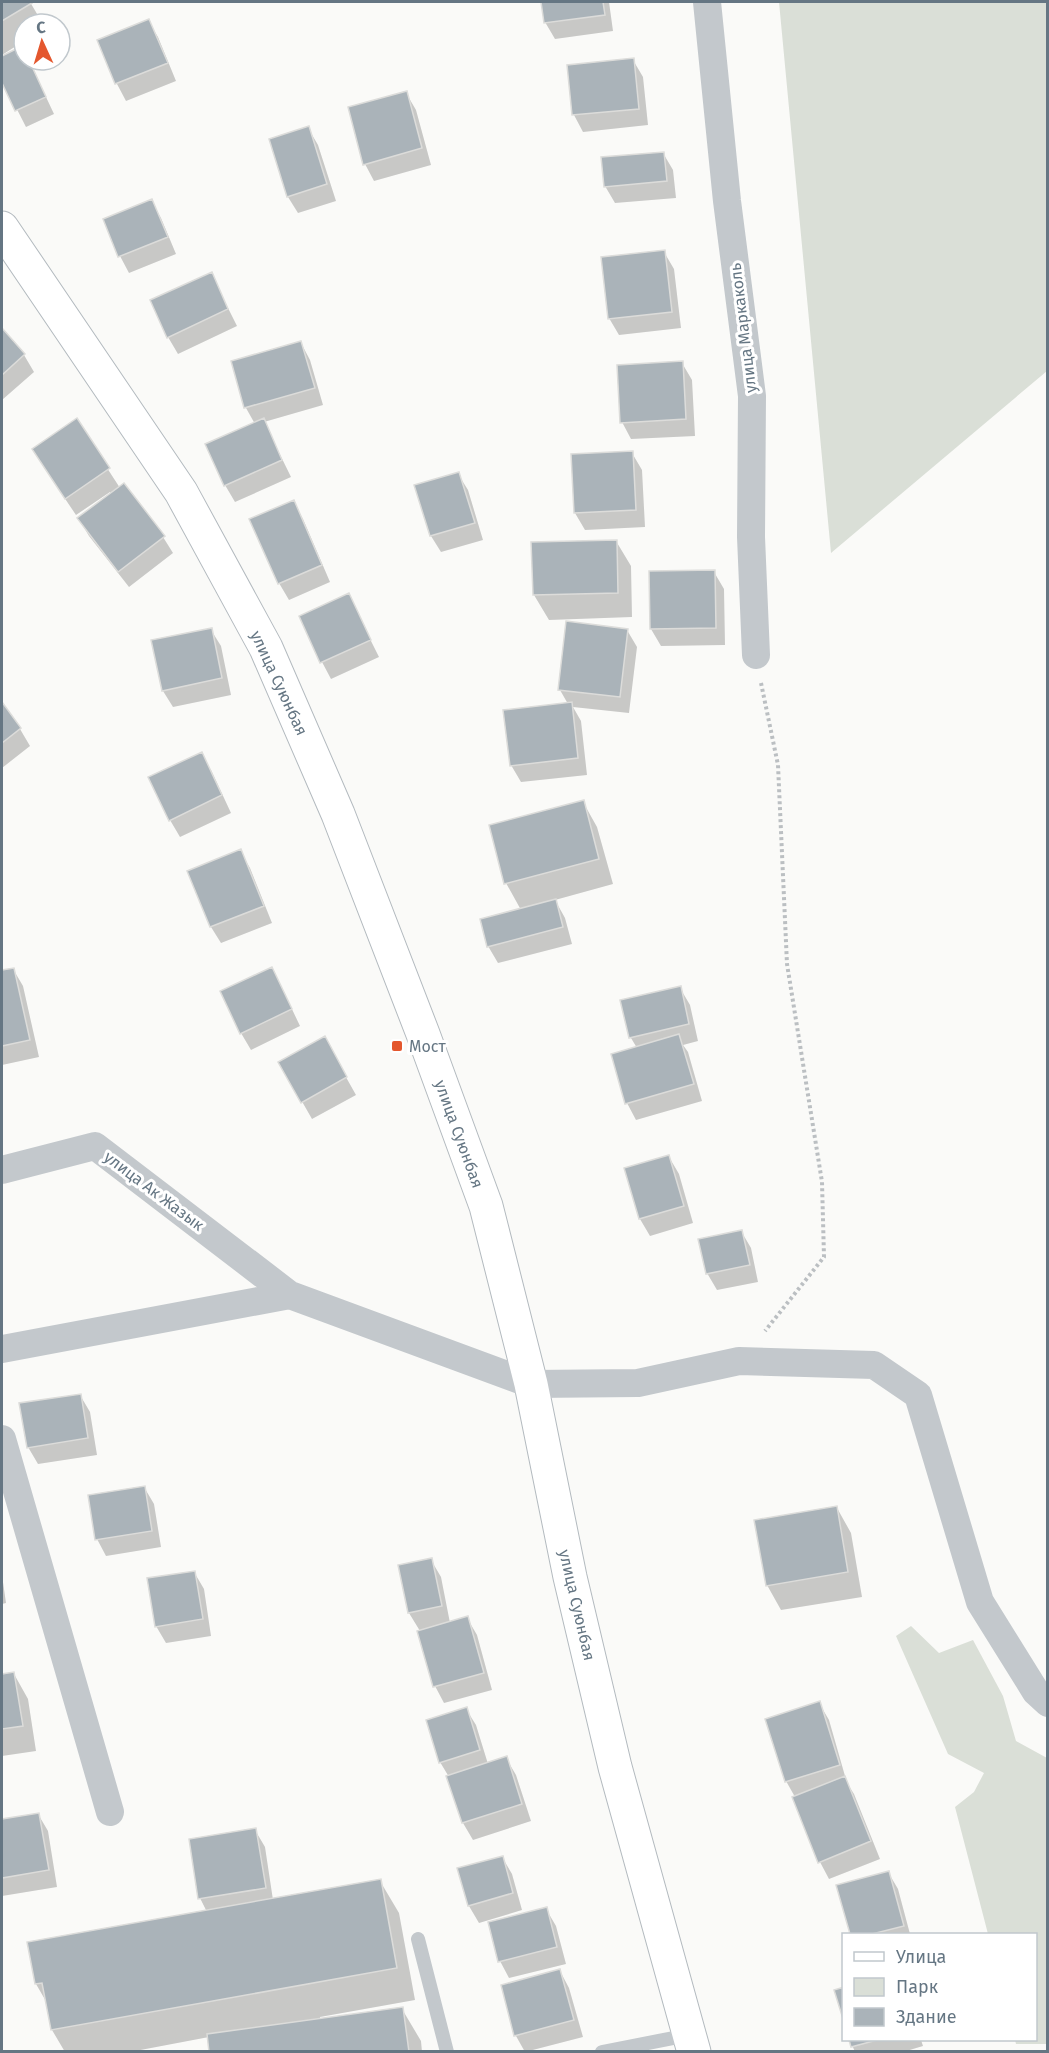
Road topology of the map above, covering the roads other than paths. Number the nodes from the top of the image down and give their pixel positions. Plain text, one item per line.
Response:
1 (707, 2) edge
2 (2, 228) edge
3 (756, 655) road end
4 (2, 1170) edge
5 (290, 1295) junction
6 (2, 1349) edge
7 (531, 1384) junction
8 (2, 1439) edge
9 (1047, 1703) edge
10 (110, 1812) dead end
11 (418, 1939) dead end
12 (692, 2043) edge
13 (447, 2052) edge
14 (602, 2052) edge

1 - 3 street, улица Маркаколь
2 - 7 main road, улица Суюнбая
4 - 5 street, улица Ак Жазык
5 - 6 street
5 - 7 street, улица Ак Жазык
7 - 9 street
7 - 12 main road, улица Суюнбая
8 - 10 street
11 - 13 lane
12 - 14 lane

